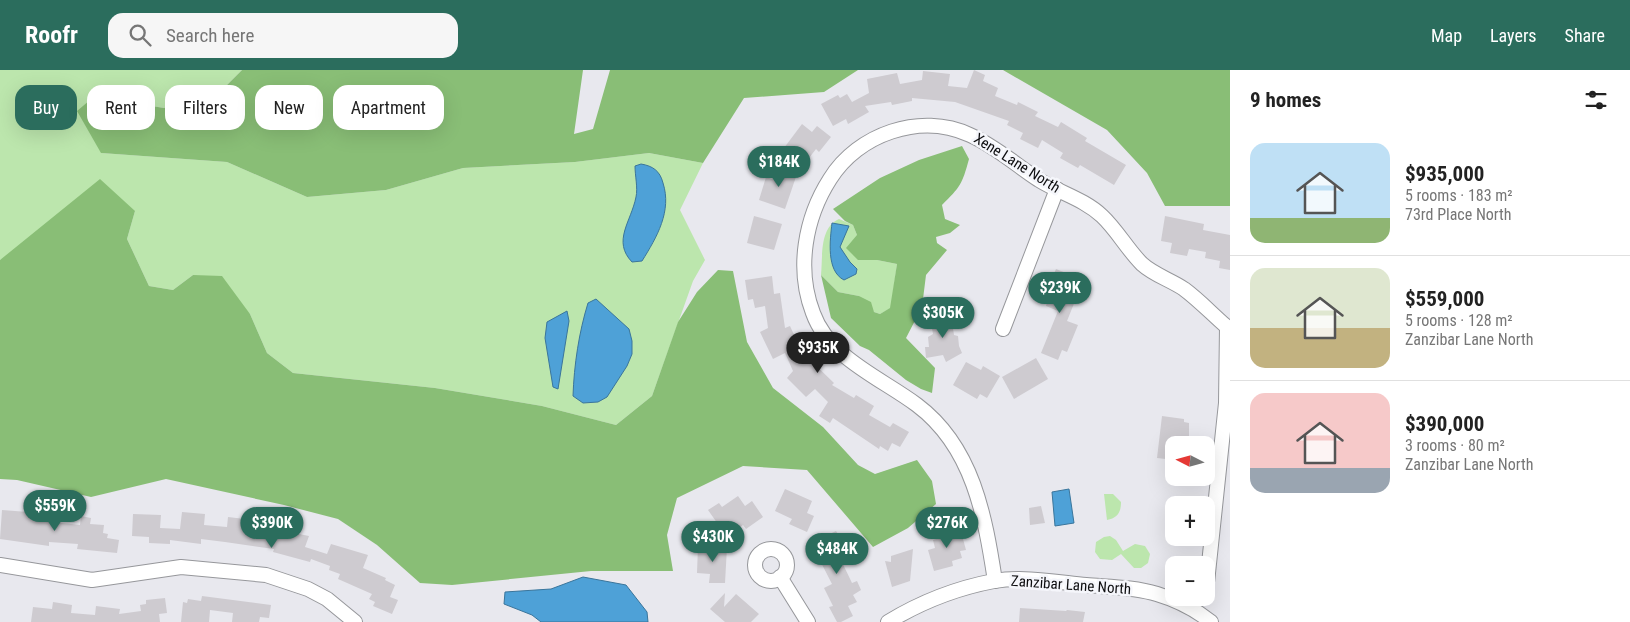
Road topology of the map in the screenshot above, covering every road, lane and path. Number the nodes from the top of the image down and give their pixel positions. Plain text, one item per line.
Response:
1 (1057, 189) junction
2 (1003, 329) dead end
3 (1210, 556) edge
4 (0, 565) edge
5 (780, 577) dead end
6 (995, 581) junction
7 (1200, 606) edge
8 (1197, 612) junction
9 (891, 621) edge
10 (355, 622) edge
11 (808, 622) edge
12 (1211, 622) edge

1 - 2 street
1 - 3 street, Xene Lane North
1 - 6 street, Xene Lane North
4 - 10 street
5 - 11 street
6 - 8 street, Zanzibar Lane North
6 - 9 street, Zanzibar Lane North
7 - 8 street
8 - 12 street, Zanzibar Lane North

